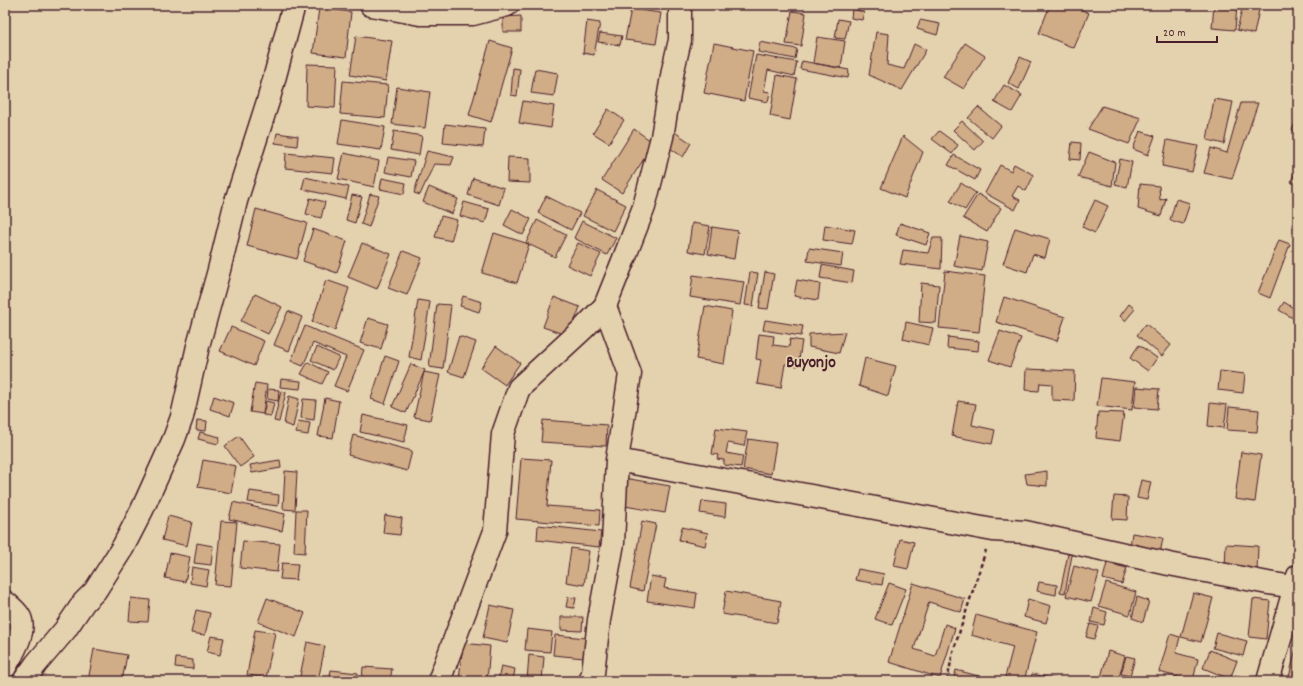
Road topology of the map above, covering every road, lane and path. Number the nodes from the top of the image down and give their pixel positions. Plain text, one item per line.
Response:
1 (294, 5) edge
2 (371, 5) edge
3 (507, 5) edge
4 (680, 5) edge
5 (604, 306) junction
6 (617, 460) junction
7 (992, 530) junction
8 (1296, 581) edge
9 (5, 602) edge
10 (1290, 632) edge
11 (5, 667) edge
12 (24, 681) edge
13 (439, 681) edge
14 (590, 681) edge
15 (947, 681) edge
16 (1268, 681) edge

1 - 12 street
2 - 3 street
4 - 5 street
5 - 6 street
5 - 13 street
6 - 7 street
6 - 14 street
7 - 8 street
7 - 15 path
8 - 10 street
9 - 11 street
10 - 16 street

